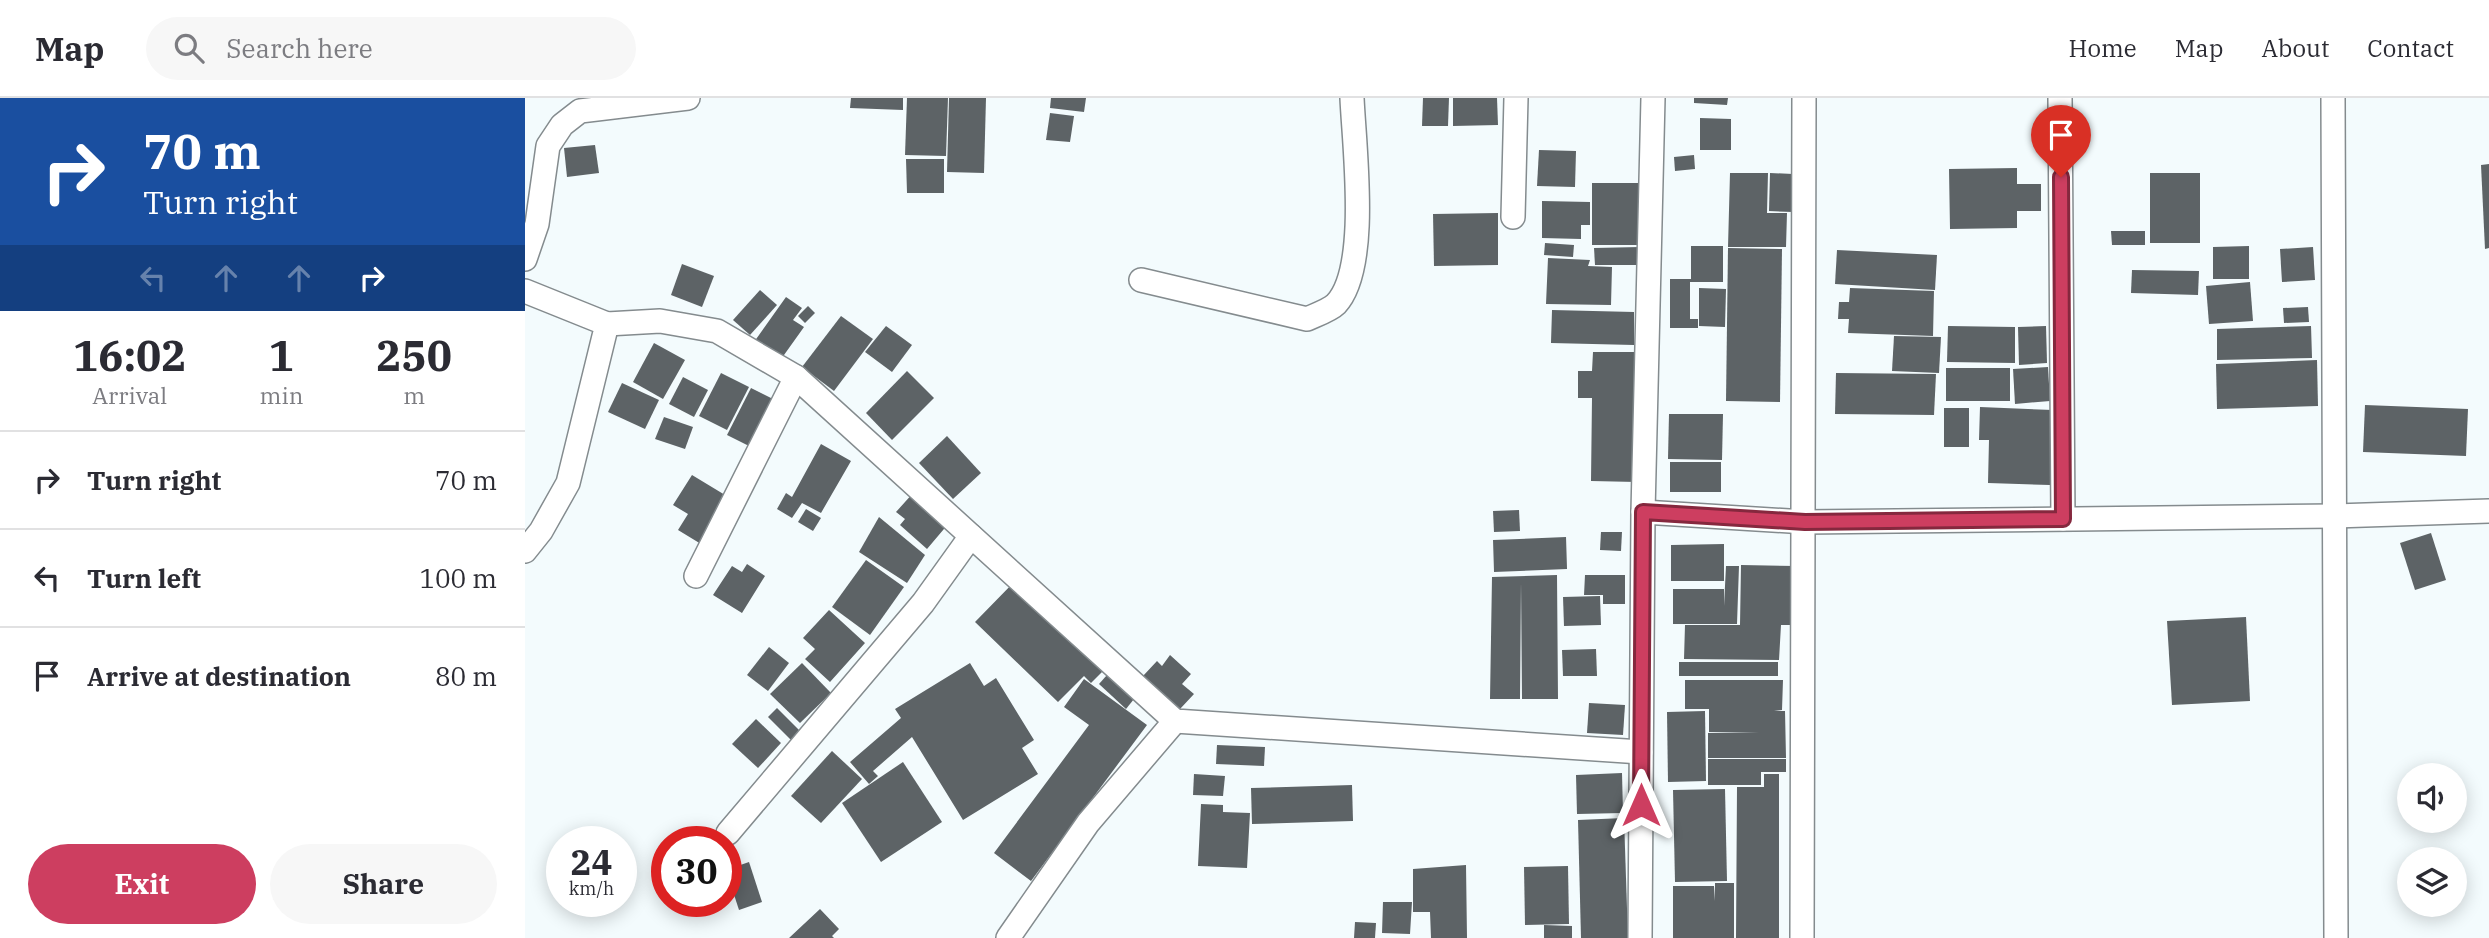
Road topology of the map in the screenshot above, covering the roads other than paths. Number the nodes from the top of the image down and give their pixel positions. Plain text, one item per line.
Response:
1 (688, 98) edge
2 (1352, 98) edge
3 (1516, 98) edge
4 (1653, 98) edge
5 (1804, 98) edge
6 (2060, 98) edge
7 (2333, 98) edge
8 (1513, 218) dead end
9 (525, 259) edge
10 (1141, 280) dead end
11 (525, 290) edge
12 (607, 324) junction
13 (796, 377) junction
14 (2489, 511) edge
15 (1643, 512) junction
16 (2335, 516) junction
17 (2063, 519) junction
18 (1805, 522) junction
19 (971, 536) junction
20 (525, 551) edge
21 (697, 576) dead end
22 (1175, 721) junction
23 (1641, 752) junction
24 (734, 826) edge
25 (1008, 938) edge
26 (1640, 938) edge
27 (1802, 938) edge
28 (2336, 938) edge

1 - 9 street
2 - 10 street
3 - 8 street
4 - 15 street
5 - 18 street
6 - 17 street
7 - 16 street
11 - 12 street
12 - 13 street
12 - 20 street
13 - 19 street
13 - 21 street
14 - 16 street
15 - 18 street
15 - 23 street
16 - 17 street
16 - 28 street
17 - 18 street
18 - 27 street
19 - 22 street
19 - 24 street
22 - 23 street
22 - 25 street
23 - 26 street

